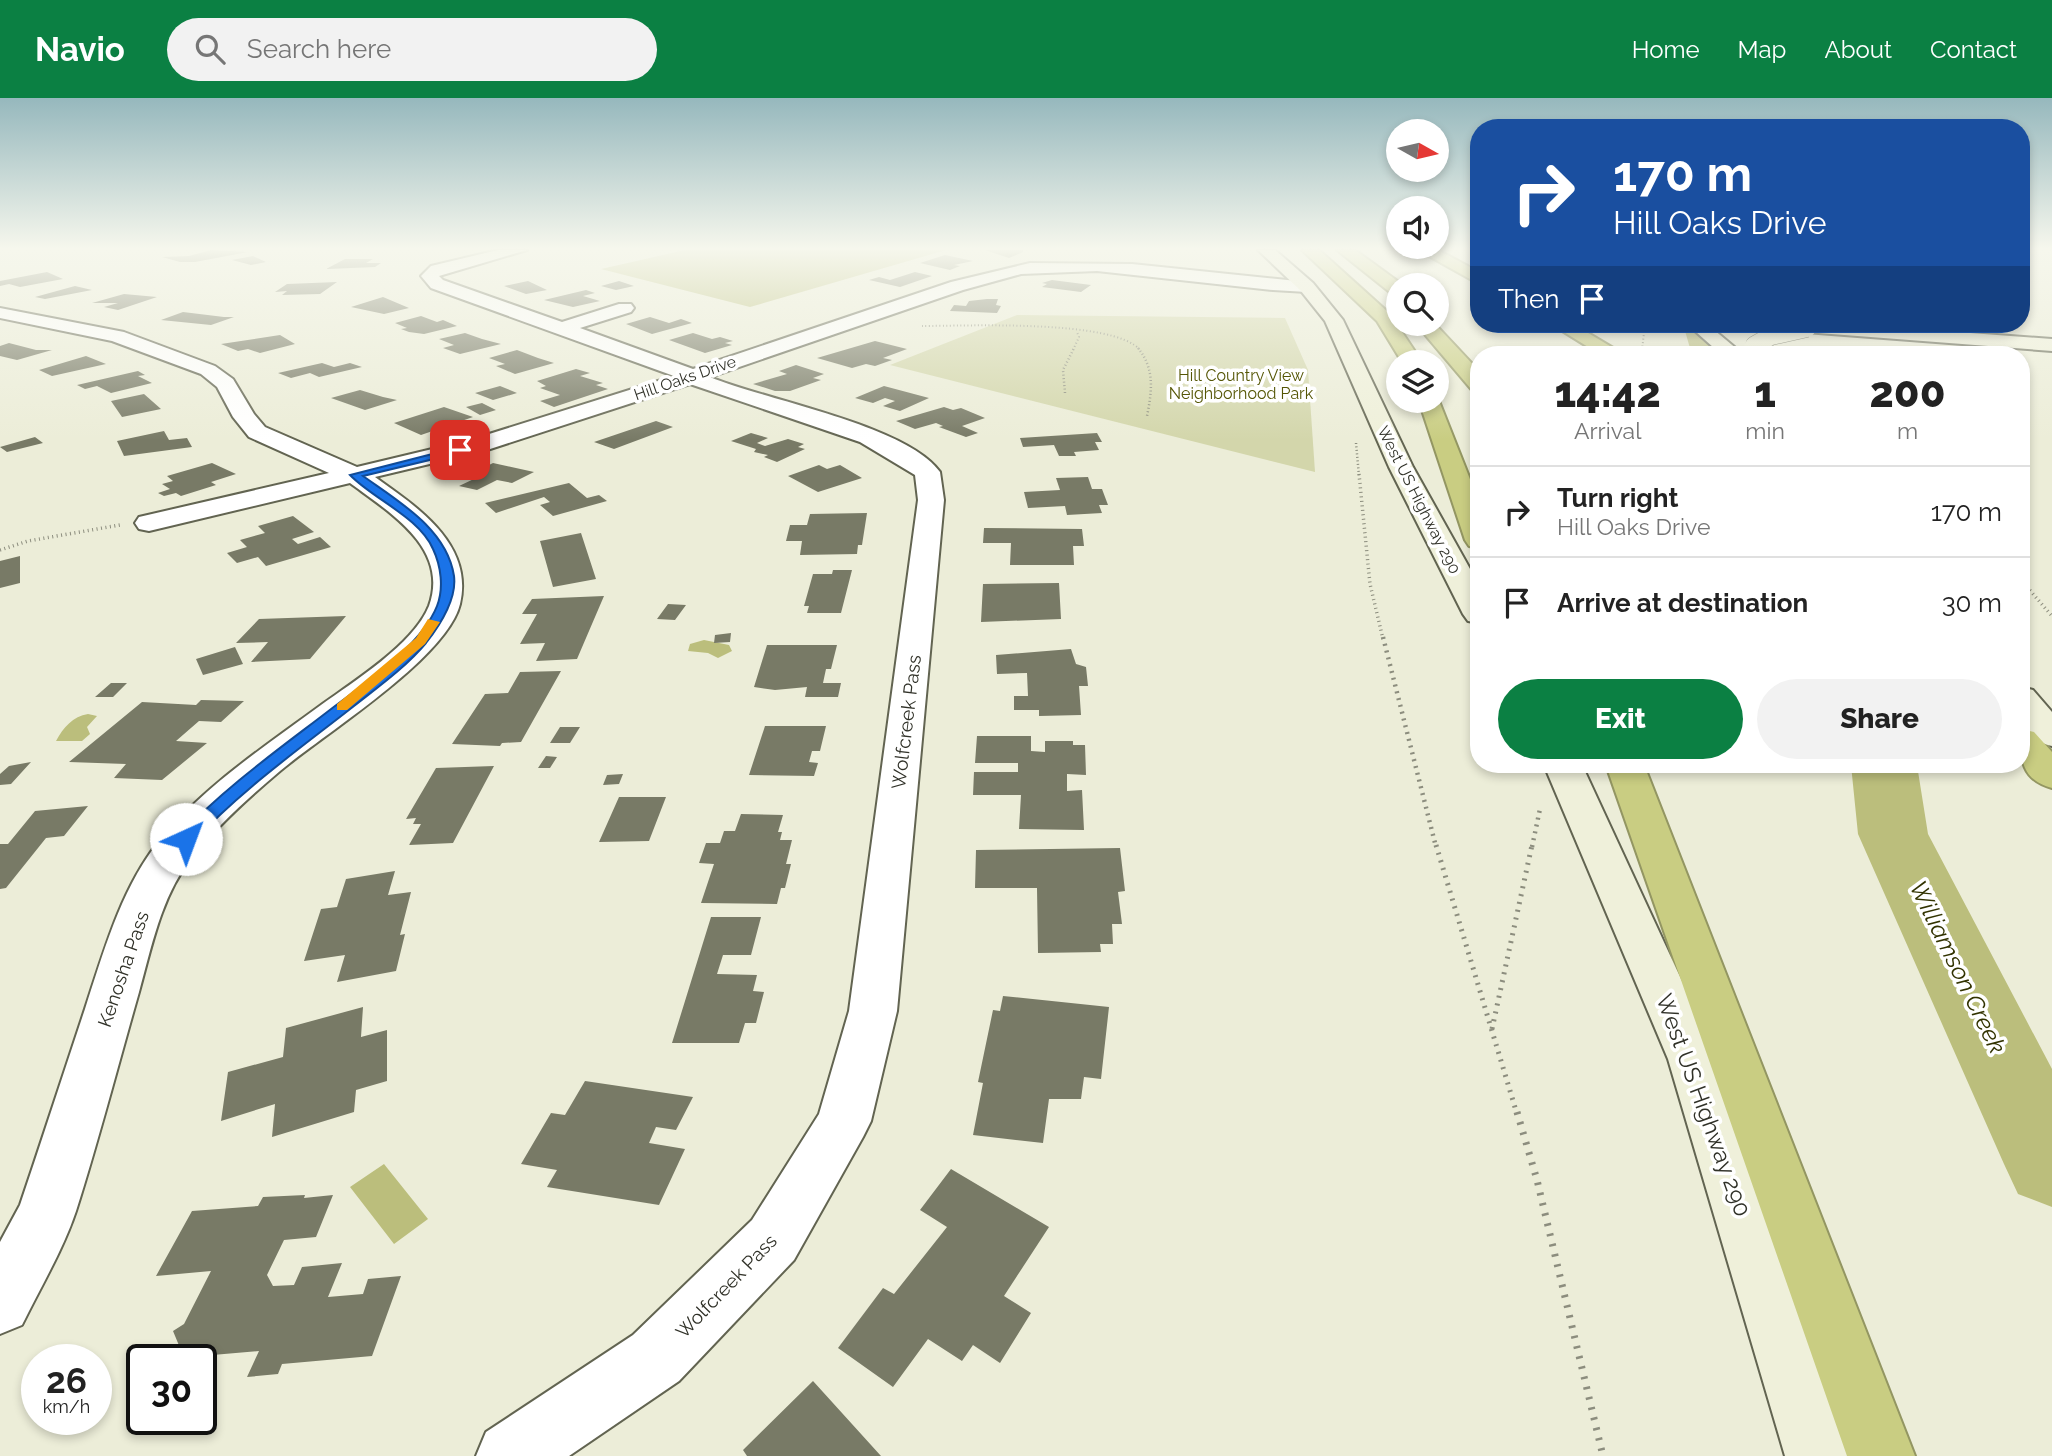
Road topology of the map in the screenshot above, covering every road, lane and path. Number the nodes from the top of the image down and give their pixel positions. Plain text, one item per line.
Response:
1 (2, 313) edge
2 (517, 313) edge
3 (608, 313) edge
4 (877, 313) edge
5 (1329, 313) edge
6 (1379, 313) edge
7 (921, 326) dead end
8 (560, 329) junction
9 (1077, 331) junction
10 (1576, 333) edge
11 (1586, 333) edge
12 (1707, 333) edge
13 (1784, 333) edge
14 (1879, 333) edge
15 (1436, 336) edge
16 (2052, 345) edge
17 (1599, 346) edge
18 (1603, 346) edge
19 (1723, 346) edge
20 (1755, 346) edge
21 (1404, 350) edge
22 (1470, 374) edge
23 (690, 377) junction
24 (1065, 393) dead end
25 (1434, 413) edge
26 (1147, 416) dead end
27 (1355, 433) dead end
28 (355, 475) junction
29 (1470, 514) edge
30 (149, 523) joint
31 (0, 550) edge
32 (2030, 590) edge
33 (1470, 597) edge
34 (2052, 616) edge
35 (2030, 708) edge
36 (2052, 735) edge
37 (2030, 750) edge
38 (1628, 773) edge
39 (2052, 776) edge
40 (1552, 785) edge
41 (1491, 1030) junction
42 (0, 1304) edge
43 (510, 1456) edge
44 (1602, 1456) edge
45 (1819, 1456) edge
46 (1881, 1456) edge

1 - 28 street, Kenosha Pass
2 - 8 street, Wolfcreek Pass
3 - 8 street
4 - 23 street, Hill Oaks Drive
5 - 33 main road, West US Highway 290
6 - 21 highway
7 - 9 path
8 - 23 street, Wolfcreek Pass
9 - 24 path
9 - 26 path
10 - 17 highway
11 - 18 highway
12 - 19 main road
13 - 20 main road, bridge
14 - 16 main road
15 - 22 highway
23 - 28 street, Hill Oaks Drive
23 - 43 street, Wolfcreek Pass
25 - 29 highway
27 - 41 path
28 - 30 street, Hill Oaks Drive
28 - 42 street, Kenosha Pass
30 - 31 path
32 - 34 path
35 - 36 main road
37 - 39 highway
38 - 46 highway
40 - 41 path
40 - 45 main road, West US Highway 290
41 - 44 path

